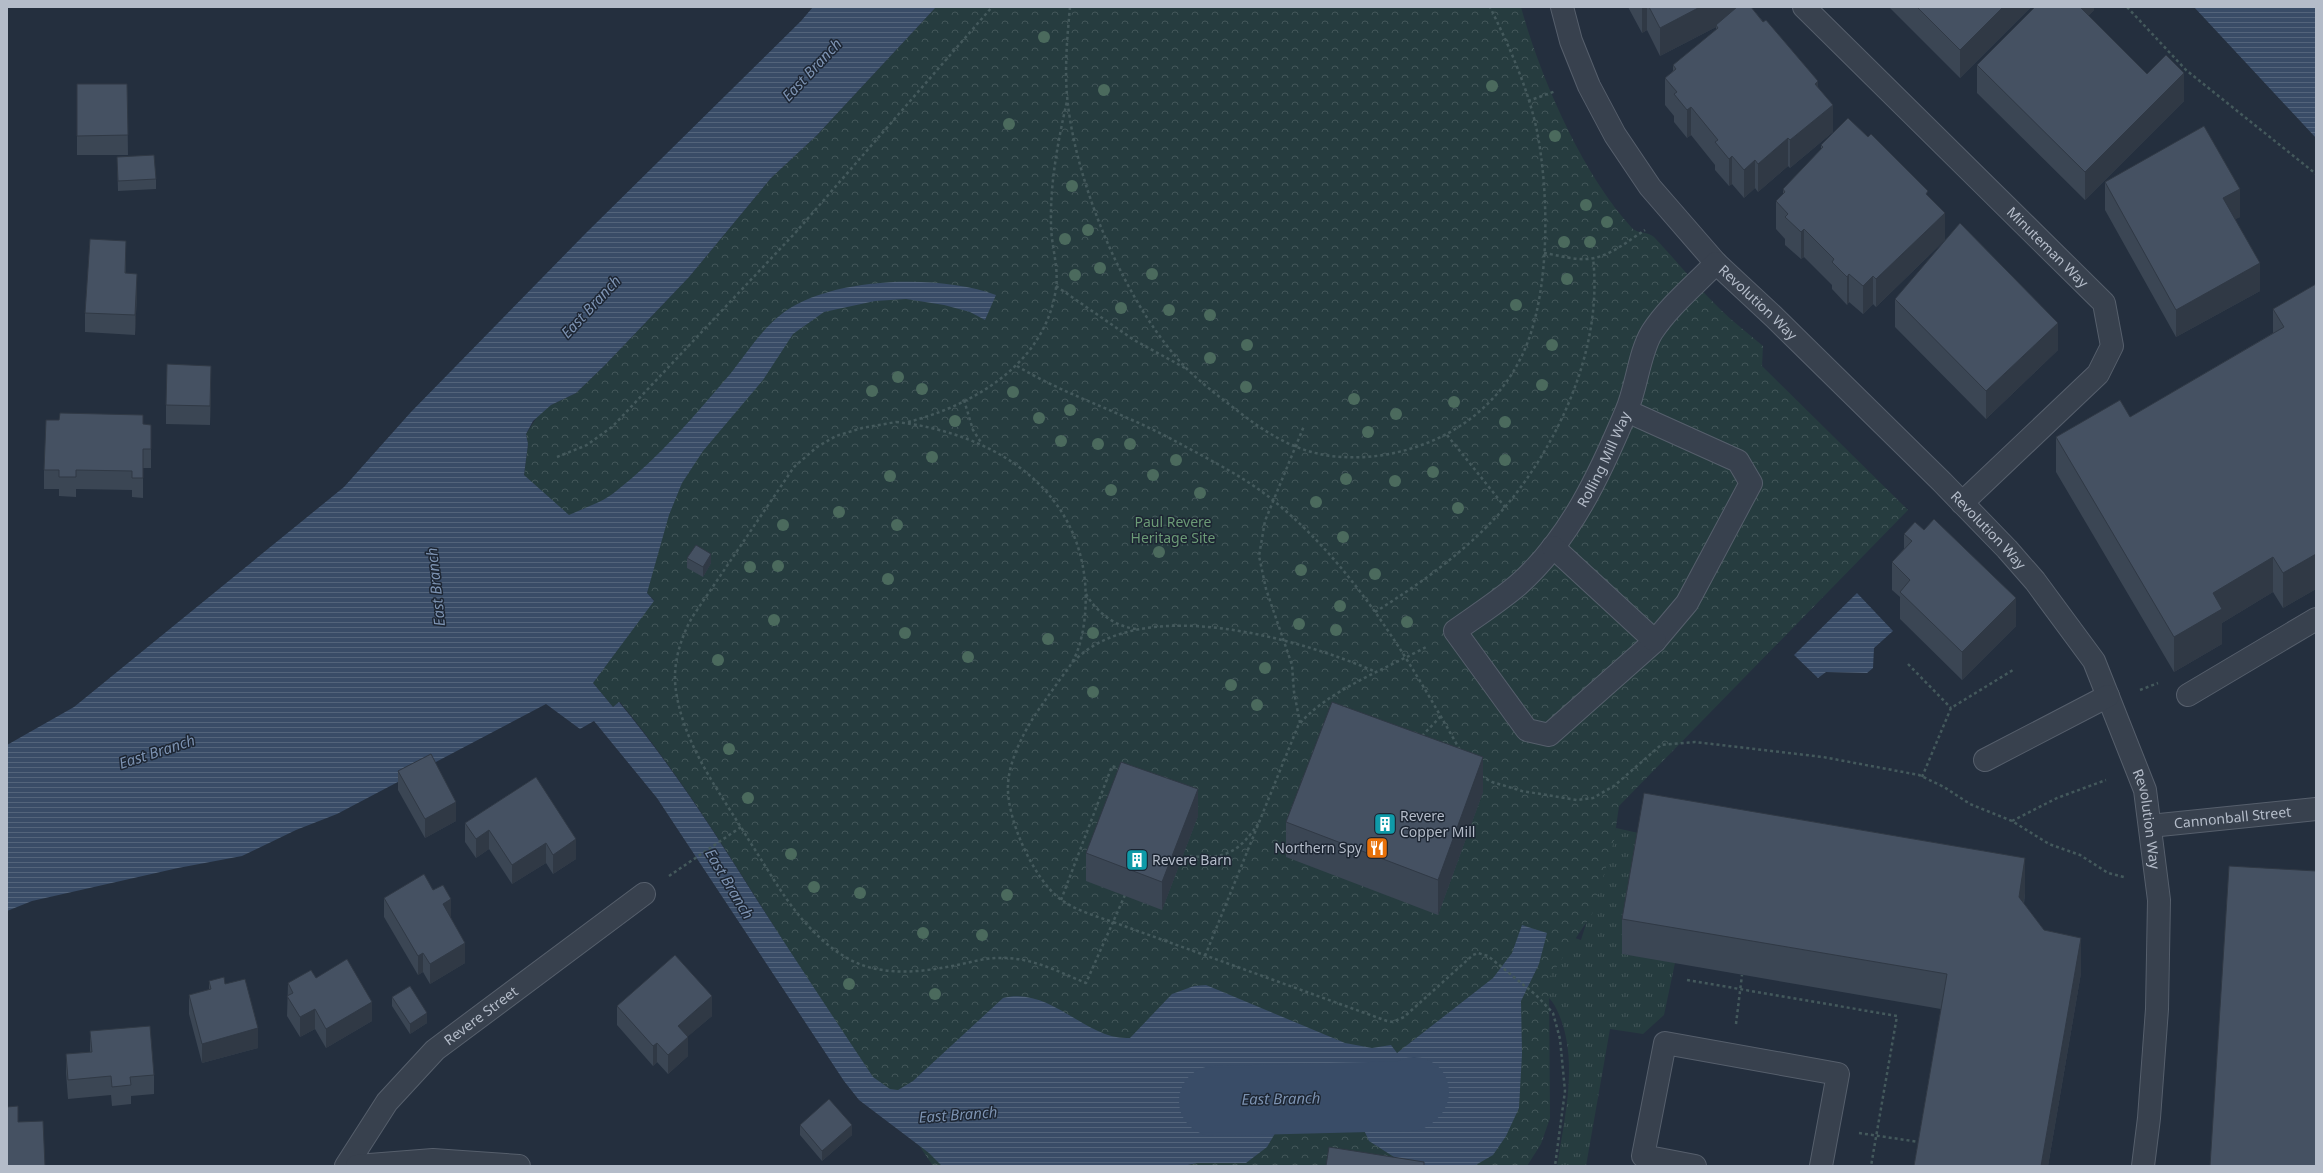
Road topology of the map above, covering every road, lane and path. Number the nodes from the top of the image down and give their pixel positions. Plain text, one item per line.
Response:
1 (992, 7) edge
2 (1070, 7) edge
3 (1490, 7) edge
4 (1562, 7) edge
5 (1804, 7) edge
6 (2127, 7) edge
7 (1556, 91) dead end
8 (1067, 98) junction
9 (1528, 101) junction
10 (2316, 174) edge
11 (1647, 228) dead end
12 (1544, 253) junction
13 (1593, 258) junction
14 (1716, 263) junction
15 (1056, 286) junction
16 (1017, 366) junction
17 (1189, 370) junction
18 (964, 400) junction
19 (1627, 411) junction
20 (905, 423) junction
21 (1304, 426) dead end
22 (1447, 435) junction
23 (983, 446) junction
24 (1295, 447) junction
25 (557, 457) dead end
26 (1273, 500) junction
27 (1962, 503) junction
28 (1505, 507) junction
29 (1553, 547) junction
30 (1086, 594) junction
31 (1375, 612) junction
32 (2316, 619) edge
33 (1140, 629) junction
34 (1455, 631) junction
35 (1285, 641) junction
36 (1655, 641) junction
37 (1406, 658) junction
38 (1072, 664) junction
39 (1908, 664) dead end
40 (2013, 670) dead end
41 (1377, 673) junction
42 (2188, 695) dead end
43 (2108, 696) junction
44 (1951, 708) junction
45 (1441, 716) junction
46 (1300, 724) junction
47 (1420, 740) edge
48 (1464, 757) edge
49 (1985, 760) dead end
50 (1126, 772) edge
51 (1476, 773) edge
52 (1922, 777) junction
53 (2106, 780) dead end
54 (2316, 809) edge
55 (1263, 818) junction
56 (2012, 821) junction
57 (2150, 826) junction
58 (741, 827) junction
59 (1190, 856) dead end
60 (694, 859) dead end
61 (2128, 878) dead end
62 (644, 894) dead end
63 (1125, 895) edge
64 (1061, 900) junction
65 (1113, 922) junction
66 (1205, 956) junction
67 (1742, 975) dead end
68 (1687, 980) dead end
69 (1740, 989) junction
70 (1736, 1026) dead end
71 (1856, 1132) dead end
72 (1877, 1135) junction
73 (1919, 1142) edge
74 (346, 1166) edge
75 (357, 1166) edge
76 (519, 1166) edge
77 (1555, 1166) edge
78 (1696, 1166) edge
79 (1821, 1166) edge
80 (1871, 1166) edge
81 (2143, 1166) edge

1 - 25 path
2 - 8 path
3 - 9 path
4 - 14 street, Revolution Way
5 - 27 street, Minuteman Way
6 - 10 path
7 - 9 path
8 - 15 path
8 - 17 path
9 - 12 path
11 - 13 path
12 - 13 path
12 - 22 path
13 - 28 path
14 - 19 street, Rolling Mill Way
14 - 27 street, Revolution Way
15 - 16 path
15 - 17 path
16 - 18 path
16 - 26 path
17 - 24 path
18 - 20 path
18 - 23 path
19 - 29 street, Rolling Mill Way
19 - 36 street
20 - 23 path
20 - 58 path
21 - 24 path
22 - 24 path
22 - 28 path
23 - 30 path
24 - 26 path
26 - 31 path
26 - 35 path
27 - 43 street, Revolution Way
28 - 31 path
29 - 34 street, Rolling Mill Way
29 - 36 street
30 - 33 path
30 - 38 path
31 - 37 path
32 - 42 street
33 - 35 path
33 - 38 path
34 - 36 street
34 - 37 path
35 - 41 path
35 - 46 path
37 - 41 path
37 - 45 path
38 - 64 path
39 - 44 path
40 - 44 path
41 - 46 path
43 - 49 street
43 - 57 street, Revolution Way
44 - 52 path
45 - 47 path
45 - 48 path
46 - 55 path
50 - 64 path
51 - 52 path
52 - 56 path
53 - 56 path
54 - 57 street, Cannonball Street
55 - 59 path
55 - 66 path
56 - 61 path
57 - 81 street, Revolution Way
58 - 60 path
58 - 65 path
62 - 74 street, Revere Street
63 - 65 path
64 - 65 path
65 - 66 path
66 - 77 path
67 - 69 path
68 - 69 path
69 - 70 path
69 - 72 path
71 - 72 path
72 - 73 path
72 - 80 path
75 - 76 street
78 - 79 street

